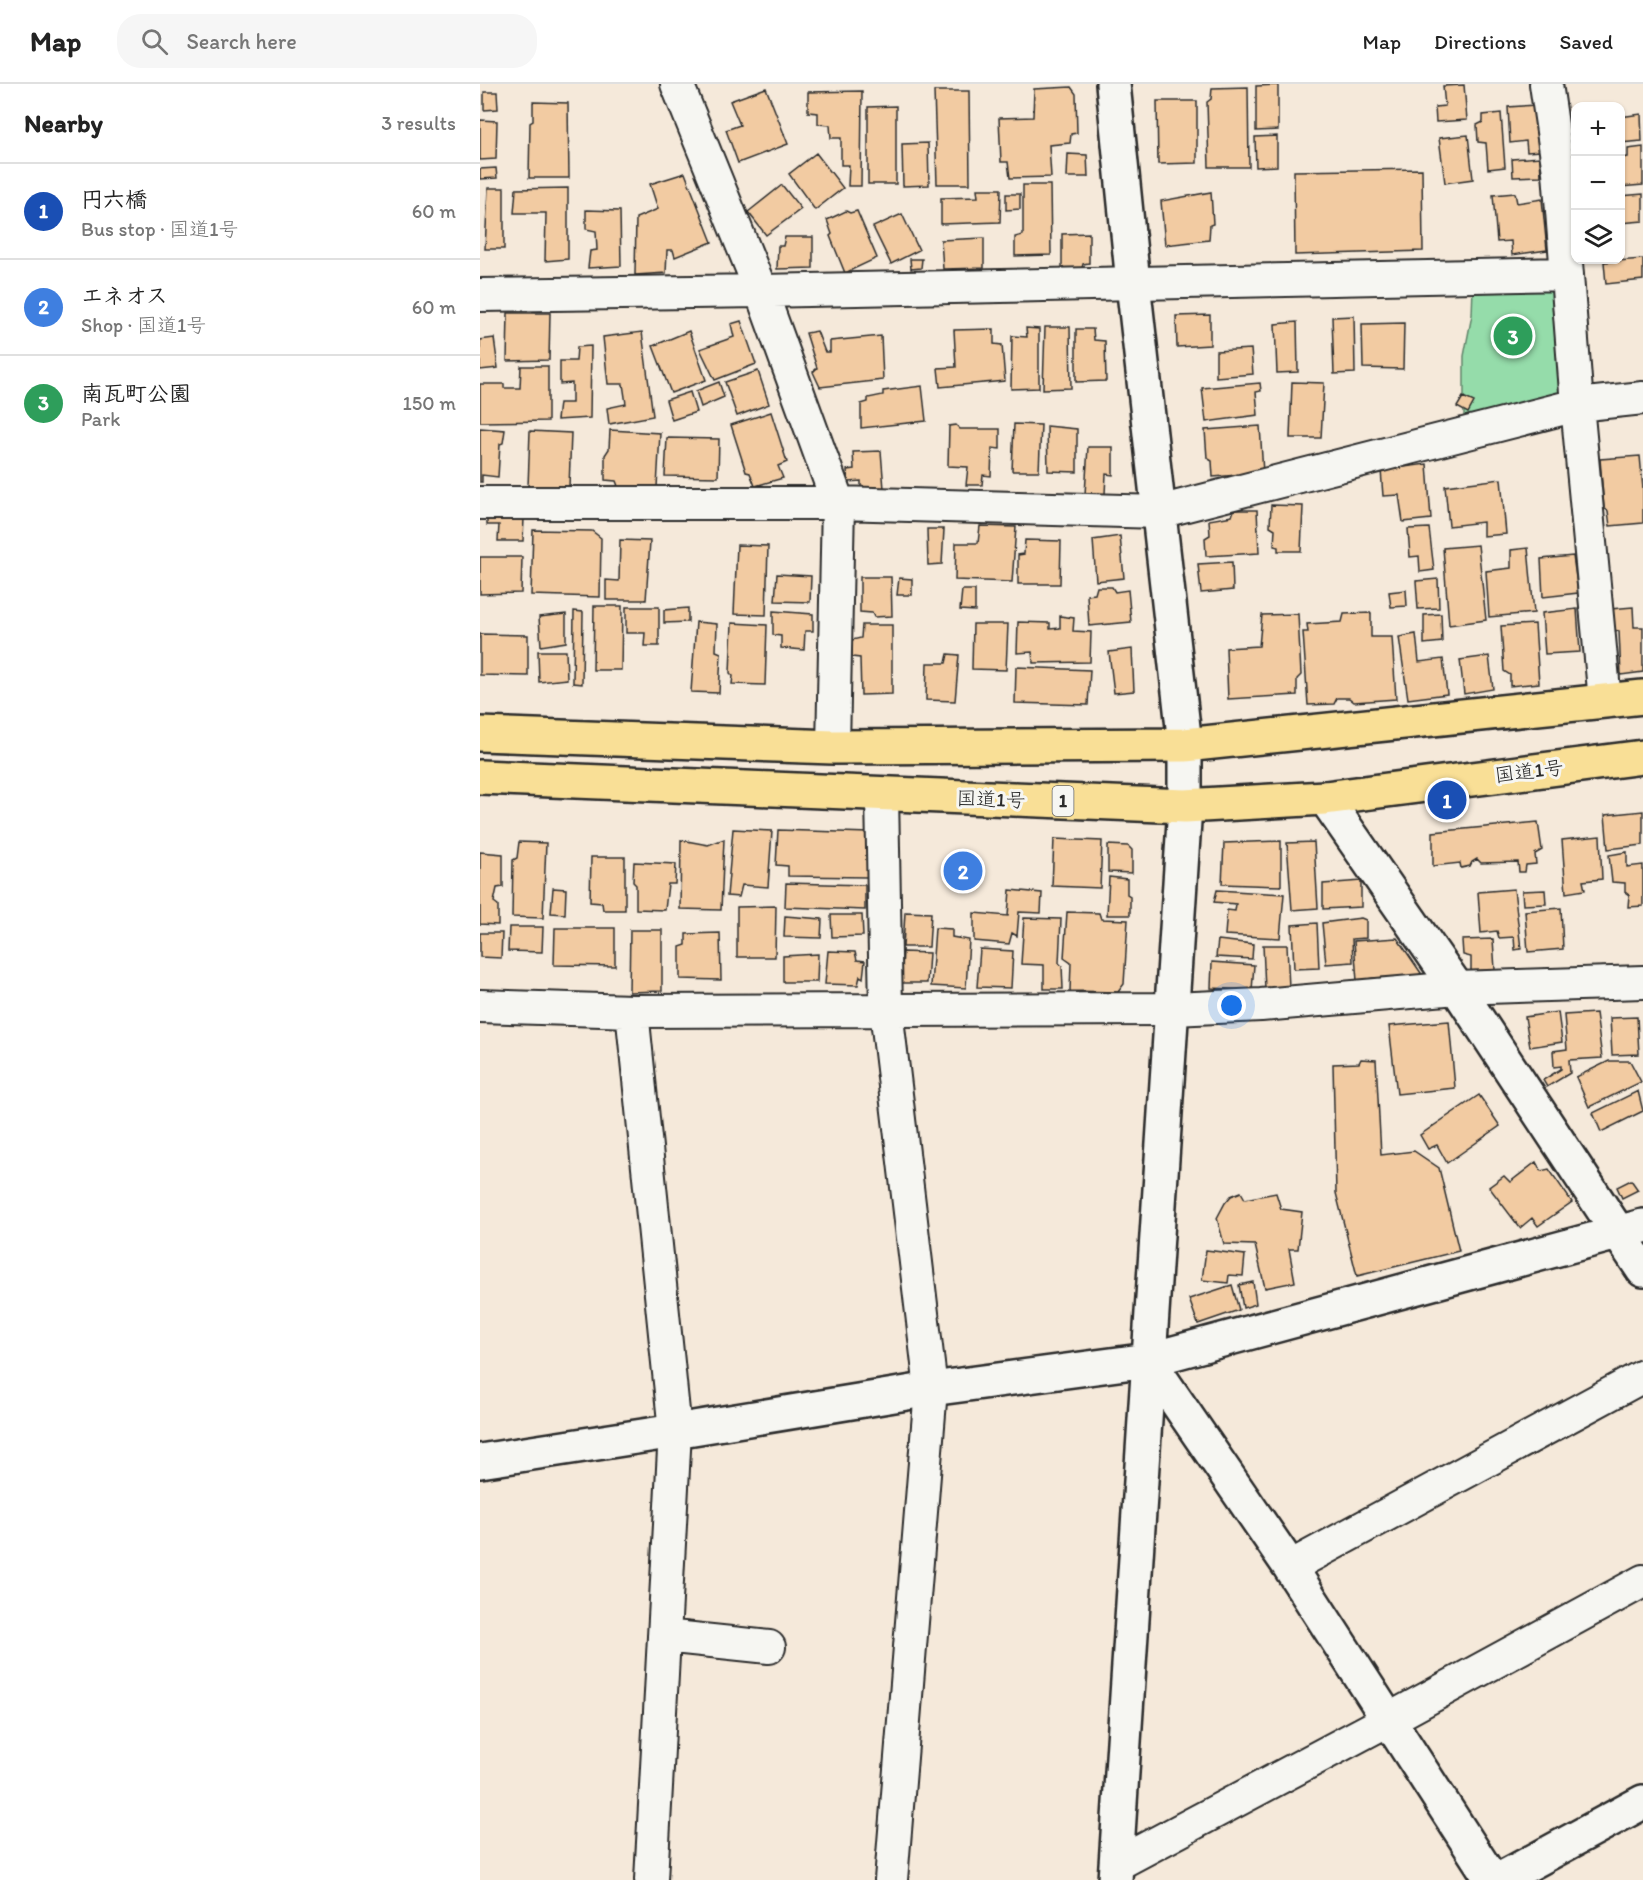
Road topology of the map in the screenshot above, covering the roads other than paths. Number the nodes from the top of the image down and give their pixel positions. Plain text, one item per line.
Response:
1 (677, 84) edge
2 (1113, 84) edge
3 (1546, 84) edge
4 (1567, 273) junction
5 (1132, 283) junction
6 (761, 291) junction
7 (480, 295) edge
8 (1643, 398) edge
9 (1577, 405) junction
10 (480, 503) edge
11 (838, 503) junction
12 (1159, 512) junction
13 (1643, 697) edge
14 (1605, 701) junction
15 (480, 734) edge
16 (1185, 746) junction
17 (833, 747) junction
18 (1643, 757) edge
19 (480, 777) edge
20 (882, 795) junction
21 (1324, 798) junction
22 (1185, 806) junction
23 (1643, 982) edge
24 (1457, 988) junction
25 (480, 1006) edge
26 (1173, 1009) junction
27 (632, 1011) junction
28 (886, 1011) junction
29 (1630, 1229) edge
30 (1643, 1270) edge
31 (1148, 1360) junction
32 (1643, 1376) edge
33 (931, 1389) junction
34 (675, 1431) junction
35 (480, 1463) edge
36 (1290, 1567) junction
37 (1643, 1581) edge
38 (664, 1636) junction
39 (769, 1647) dead end
40 (1388, 1720) junction
41 (1643, 1802) edge
42 (1116, 1872) edge
43 (651, 1880) edge
44 (891, 1880) edge
45 (1492, 1880) edge
46 (1499, 1880) edge

1 - 6 street
2 - 5 street
3 - 4 street
4 - 5 street
4 - 9 street
5 - 6 street
5 - 12 street
6 - 7 street
6 - 11 street
8 - 9 street
9 - 12 street
9 - 14 street
10 - 11 street
11 - 12 street
11 - 17 street
12 - 16 street
13 - 14 highway
14 - 16 highway
15 - 17 highway
16 - 17 highway
16 - 22 street
18 - 21 highway, 国道1号 / 1
19 - 20 highway, 国道1号 / 1
20 - 22 highway, 国道1号 / 1
20 - 28 street
21 - 22 highway, 国道1号 / 1
21 - 24 street
22 - 26 street
23 - 24 street
24 - 26 street
24 - 29 street
25 - 27 street
26 - 28 street
26 - 31 street
27 - 28 street
27 - 34 street
28 - 33 street
29 - 30 street
29 - 31 street
31 - 33 street
31 - 36 street
31 - 42 street
32 - 36 street
33 - 34 street
33 - 44 street
34 - 35 street
34 - 38 street
36 - 40 street
37 - 40 street
38 - 39 street
38 - 43 street
40 - 42 street
40 - 45 street
41 - 46 street

